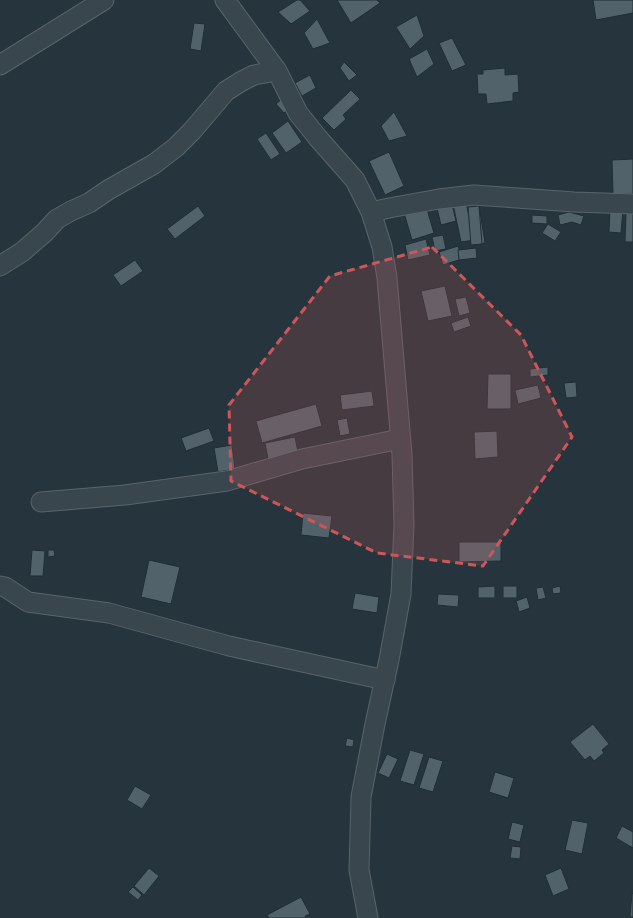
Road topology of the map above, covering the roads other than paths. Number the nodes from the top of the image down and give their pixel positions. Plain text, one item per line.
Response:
1 (104, 0) edge
2 (225, 0) edge
3 (0, 65) edge
4 (277, 71) junction
5 (633, 204) edge
6 (371, 212) junction
7 (0, 266) edge
8 (400, 439) junction
9 (41, 502) dead end
10 (0, 586) edge
11 (385, 680) junction
12 (368, 918) edge

1 - 3 street
2 - 4 street
4 - 6 street
4 - 7 street
5 - 6 street
6 - 8 street
8 - 9 street
8 - 11 street
10 - 11 street
11 - 12 street

